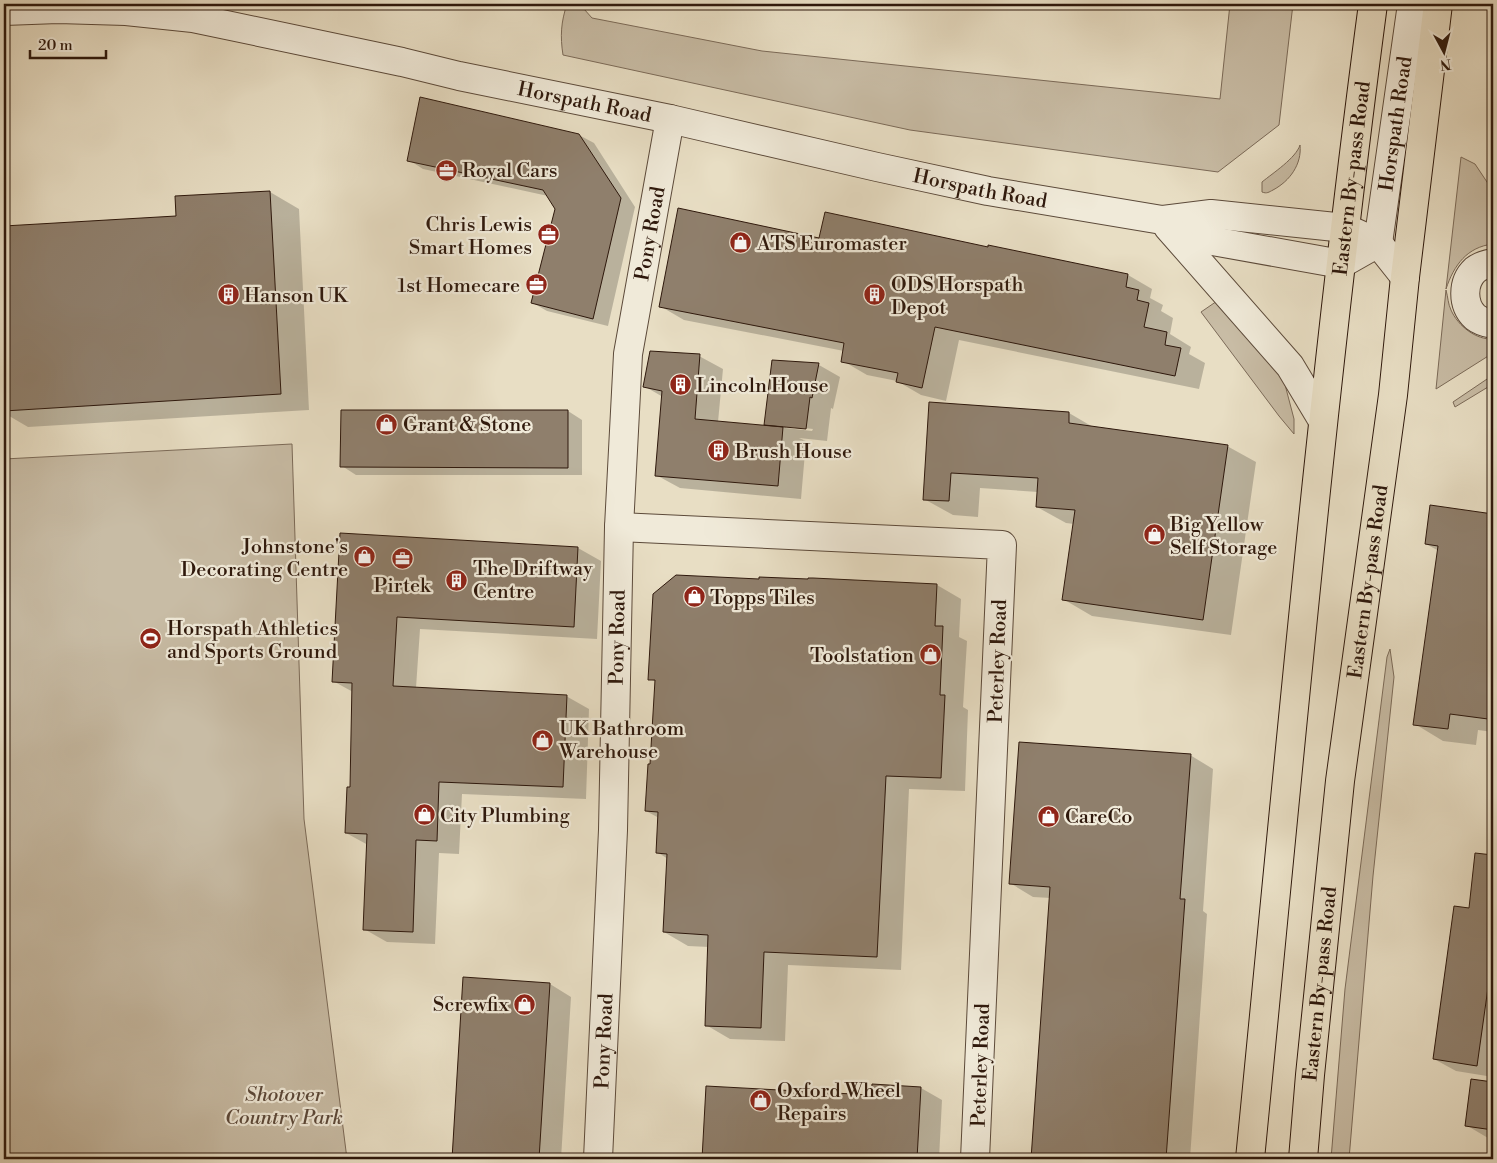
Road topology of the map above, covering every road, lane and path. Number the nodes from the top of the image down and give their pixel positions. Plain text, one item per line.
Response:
1 (1373, 4) edge
2 (1412, 4) edge
3 (1438, 4) edge
4 (4, 11) edge
5 (193, 11) edge
6 (670, 119) junction
7 (1162, 220) junction
8 (1345, 228) junction
9 (1378, 243) junction
10 (1493, 263) edge
11 (1340, 264) junction
12 (1405, 277) junction
13 (1493, 324) edge
14 (1323, 421) junction
15 (619, 527) junction
16 (598, 1159) edge
17 (976, 1159) edge
18 (1250, 1159) edge
19 (1303, 1159) edge

1 - 8 highway, Eastern By-pass Road
2 - 9 street, Horspath Road
3 - 12 highway, Eastern By-pass Road
4 - 5 street, Horspath Road
5 - 6 street, Horspath Road
6 - 7 street, Horspath Road
6 - 15 street, Pony Road
7 - 8 street, Horspath Road
7 - 11 street, Horspath Road
7 - 14 street
8 - 9 street, Horspath Road
8 - 11 highway, Eastern By-pass Road
9 - 11 street
9 - 12 street, Horspath Road
10 - 13 street
11 - 14 highway, Eastern By-pass Road
12 - 19 highway, Eastern By-pass Road
14 - 18 highway, Eastern By-pass Road
15 - 16 street, Pony Road
15 - 17 street, Peterley Road

